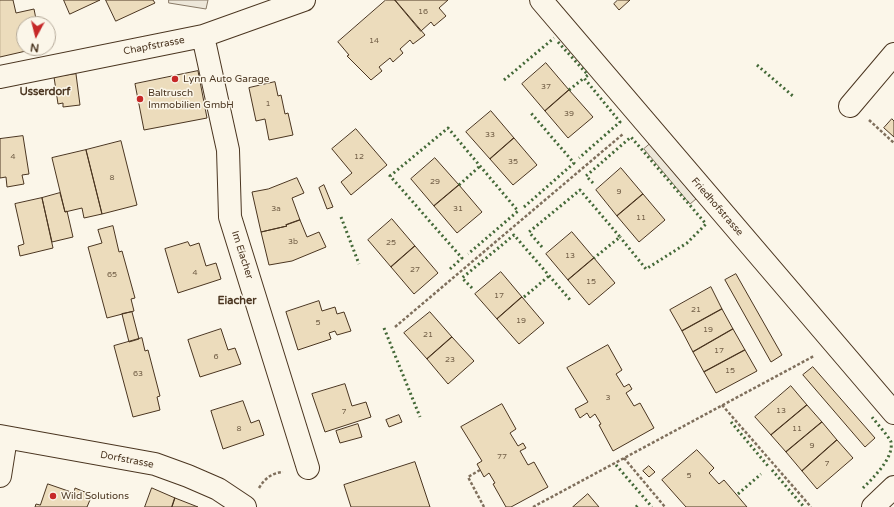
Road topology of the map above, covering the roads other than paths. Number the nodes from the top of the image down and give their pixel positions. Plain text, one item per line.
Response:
1 (304, 0) edge
2 (541, 0) edge
3 (203, 36) junction
4 (894, 54) edge
5 (0, 77) edge
6 (851, 105) road end
7 (894, 413) edge
8 (3, 437) edge
9 (308, 468) dead end
10 (0, 476) edge
11 (894, 487) edge
12 (245, 507) edge
13 (873, 507) edge

1 - 3 street, Chapfstrasse
2 - 7 street, Friedhofstrasse
3 - 5 street, Chapfstrasse
3 - 9 street, Im Eiacher
4 - 6 street
8 - 10 street
8 - 12 street, Dorfstrasse
11 - 13 street

